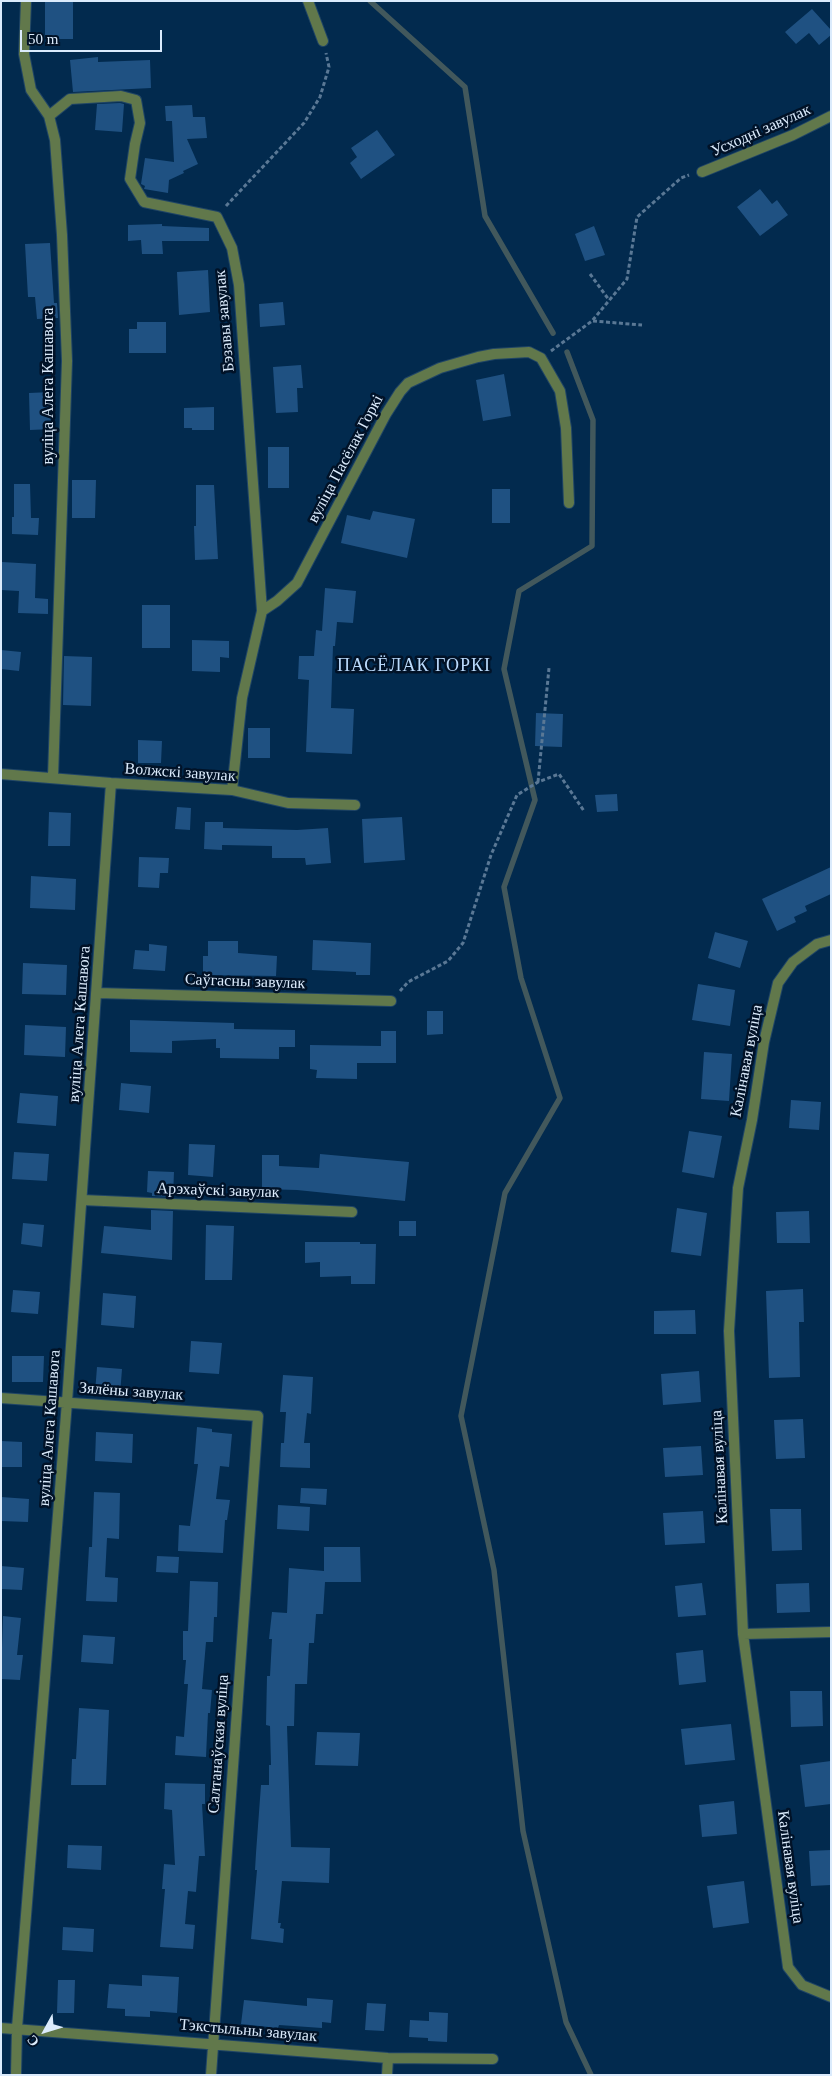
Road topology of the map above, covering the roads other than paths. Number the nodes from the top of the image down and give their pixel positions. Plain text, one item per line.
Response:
1 (26, 1) edge
2 (308, 1) edge
3 (323, 41) road end
4 (49, 116) junction
5 (831, 116) edge
6 (702, 172) road end
7 (569, 503) dead end
8 (262, 611) junction
9 (1, 774) edge
10 (53, 777) junction
11 (111, 783) junction
12 (232, 790) junction
13 (355, 805) dead end
14 (831, 940) edge
15 (97, 993) junction
16 (391, 1001) road end
17 (82, 1200) junction
18 (352, 1212) dead end
19 (1, 1398) edge
20 (67, 1402) junction
21 (258, 1416) joint
22 (831, 1632) edge
23 (743, 1634) junction
24 (831, 1997) edge
25 (1, 2028) edge
26 (17, 2028) junction
27 (213, 2044) junction
28 (388, 2058) junction
29 (493, 2059) dead end
30 (16, 2075) edge
31 (211, 2075) edge
32 (387, 2075) edge

1 - 4 street, вуліца Алега Кашавога
2 - 3 street
4 - 8 street, Бэзавы завулак
4 - 10 street, вуліца Алега Кашавога
5 - 6 street, Усходні завулак
7 - 8 street, вуліца Пасёлак Горкі
8 - 12 street
9 - 10 street, Волжскі завулак
10 - 11 street, Волжскі завулак
11 - 12 street, Волжскі завулак
11 - 15 street, вуліца Алега Кашавога
12 - 13 street, Волжскі завулак
14 - 23 street, Калінавая вуліца
15 - 16 street, Саўгасны завулак
15 - 17 street, вуліца Алега Кашавога
17 - 18 street, Арэхаўскі завулак
17 - 20 street, вуліца Алега Кашавога
19 - 20 street, Зялёны завулак
20 - 21 street, Зялёны завулак
20 - 26 street, вуліца Алега Кашавога
21 - 27 street, Салтанаўская вуліца
22 - 23 street
23 - 24 street, Калінавая вуліца
25 - 26 street, Тэкстыльны завулак
26 - 27 street, Тэкстыльны завулак
26 - 30 street, вуліца Алега Кашавога
27 - 28 street, Тэкстыльны завулак
27 - 31 street, Салтанаўская вуліца
28 - 29 street, Тэкстыльны завулак
28 - 32 street

